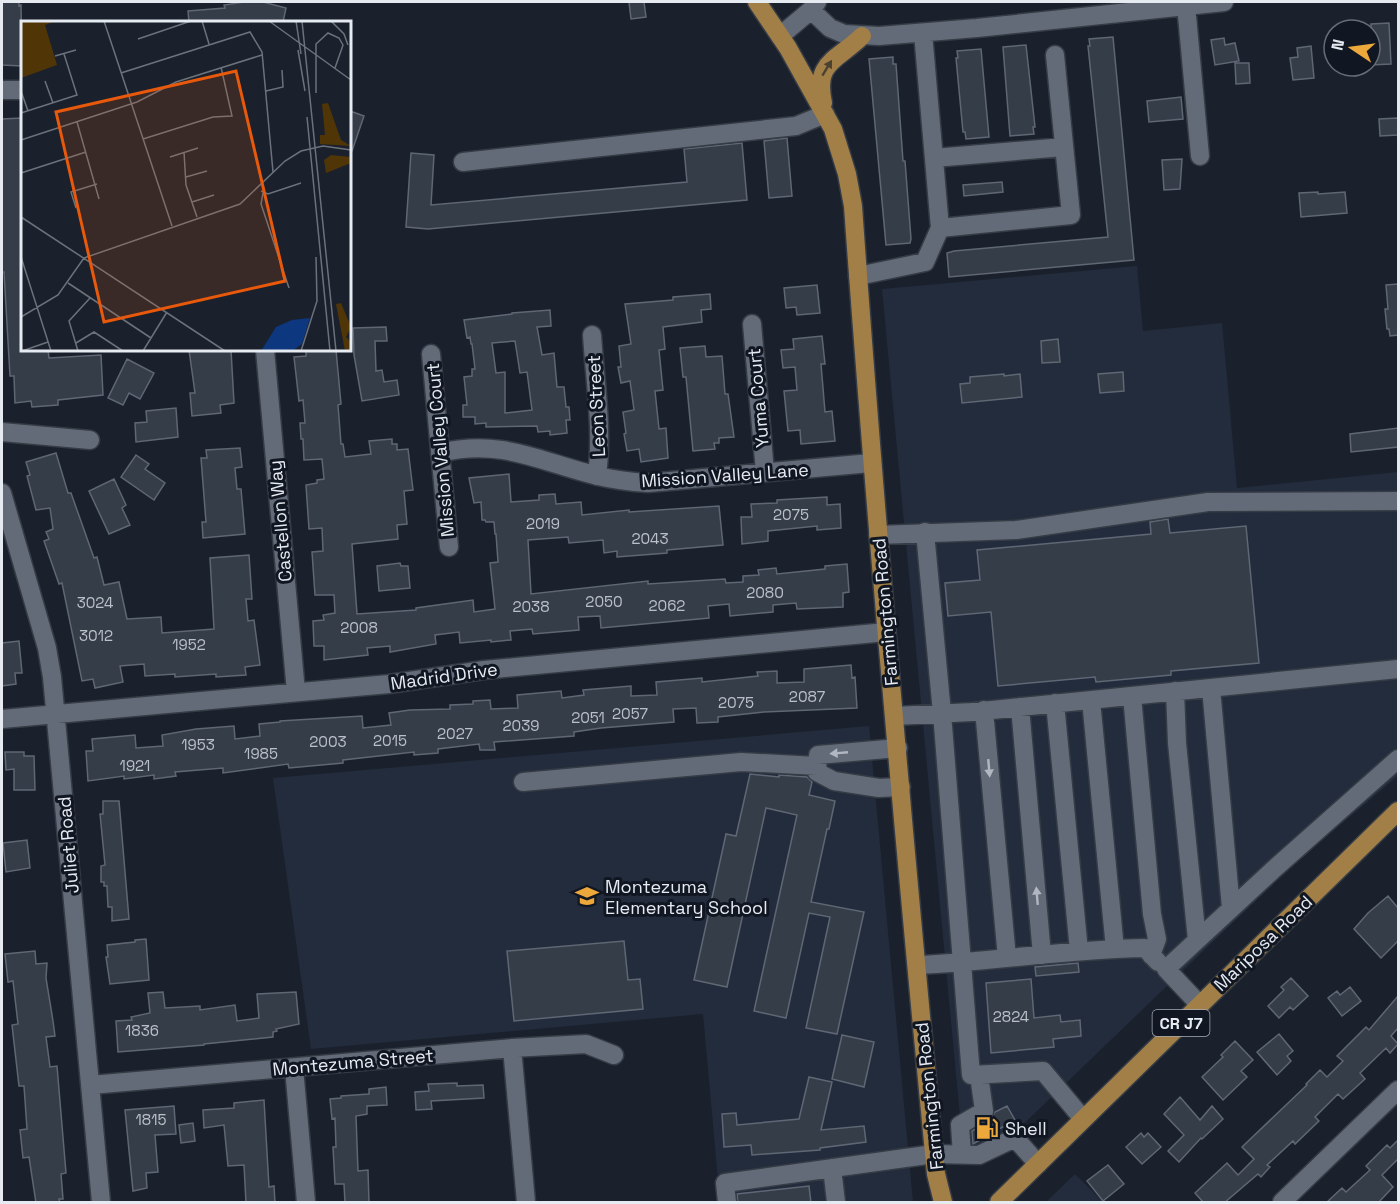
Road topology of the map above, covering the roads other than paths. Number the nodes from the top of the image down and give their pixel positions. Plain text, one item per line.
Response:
1 (758, 2) edge
2 (1224, 2) edge
3 (1186, 5) junction
4 (814, 6) edge
5 (922, 33) junction
6 (780, 36) junction
7 (862, 36) junction
8 (1055, 55) dead end
9 (2, 90) edge
10 (21, 90) edge
11 (825, 114) junction
12 (1064, 147) junction
13 (1200, 156) dead end
14 (934, 159) junction
15 (463, 162) dead end
16 (940, 228) junction
17 (858, 276) junction
18 (752, 324) dead end
19 (592, 335) dead end
20 (265, 351) edge
21 (431, 354) dead end
22 (2, 432) edge
23 (90, 440) dead end
24 (440, 453) junction
25 (871, 463) junction
26 (765, 472) junction
27 (597, 476) junction
28 (2, 493) edge
29 (1398, 501) edge
30 (925, 532) junction
31 (878, 535) junction
32 (448, 547) dead end
33 (886, 632) junction
34 (1398, 669) edge
35 (1211, 688) junction
36 (1175, 691) junction
37 (296, 692) junction
38 (1132, 696) junction
39 (1091, 700) junction
40 (1055, 703) junction
41 (1020, 707) junction
42 (984, 710) junction
43 (942, 713) junction
44 (56, 714) junction
45 (895, 716) junction
46 (2, 719) edge
47 (898, 748) junction
48 (1398, 759) edge
49 (817, 766) junction
50 (523, 782) dead end
51 (901, 787) junction
52 (1398, 811) edge
53 (1231, 909) junction
54 (1197, 940) junction
55 (1114, 949) junction
56 (1079, 951) junction
57 (1042, 955) junction
58 (1151, 955) junction
59 (1007, 958) junction
60 (962, 963) junction
61 (917, 965) junction
62 (1166, 969) junction
63 (1200, 1005) junction
64 (512, 1048) junction
65 (614, 1055) dead end
66 (294, 1068) junction
67 (979, 1075) junction
68 (91, 1085) junction
69 (1398, 1090) edge
70 (1083, 1119) junction
71 (934, 1154) junction
72 (962, 1155) junction
73 (1038, 1164) junction
74 (832, 1168) junction
75 (101, 1203) edge
76 (306, 1203) edge
77 (526, 1203) edge
78 (727, 1203) edge
79 (836, 1203) edge
80 (943, 1203) edge
81 (999, 1203) edge
82 (1282, 1203) edge

1 - 6 main road, Farmington Road
2 - 3 street
3 - 5 street
3 - 13 street
4 - 6 street
4 - 7 street
5 - 7 street
5 - 14 street
6 - 11 main road, Farmington Road
11 -> 7 main road
8 - 12 street
9 - 10 street
11 - 15 street
11 - 17 main road, Farmington Road
12 - 14 street
12 - 16 street
14 - 16 street
16 - 17 street
17 - 25 main road, Farmington Road
18 - 26 street, Yuma Court
19 - 27 street, Leon Street
20 - 37 street, Castellon Way
21 - 24 street, Mission Valley Court
22 - 23 street
24 - 27 street, Mission Valley Lane
24 - 32 street, Mission Valley Court
25 - 26 street, Mission Valley Lane
25 - 31 main road, Farmington Road
26 - 27 street, Mission Valley Lane
28 - 44 street, Juliet Road
29 - 30 street
30 - 31 street
30 - 43 street
31 - 33 main road, Farmington Road
33 - 37 street, Madrid Drive
33 - 45 main road, Farmington Road
34 - 35 street
35 - 36 street
35 - 53 street
36 - 38 street
36 - 54 street
37 - 44 street, Madrid Drive
38 - 39 street
38 - 58 street
39 - 40 street
39 - 55 street
40 - 41 street
40 - 56 street
41 - 42 street
57 -> 41 street
42 - 43 street
42 -> 59 street
43 - 45 street
43 - 60 street
44 - 46 street, Madrid Drive
44 - 68 street, Juliet Road
45 - 47 main road, Farmington Road
47 -> 49 street
47 - 51 main road, Farmington Road
48 - 53 street
49 - 50 street
49 - 51 street
51 - 61 main road, Farmington Road
52 - 63 main road, Mariposa Road / CR J7
53 - 54 street
54 - 62 street
55 - 56 street
55 - 58 street
56 - 57 street
57 - 59 street
58 - 62 street
59 - 60 street
60 - 61 street
60 - 67 street
61 - 71 main road, Farmington Road
62 - 63 street
63 - 70 main road, Mariposa Road / CR J7
64 - 65 street, Montezuma Street
64 - 66 street, Montezuma Street
64 - 77 street
66 - 68 street, Montezuma Street
66 - 76 street
67 - 70 street
67 - 72 street
68 - 75 street, Juliet Road
69 - 82 street
70 - 73 main road, Mariposa Road / CR J7
71 - 72 street
71 - 74 street
71 - 80 main road, Farmington Road
72 - 73 street
73 - 81 main road, Mariposa Road / CR J7
74 - 78 street
74 - 79 street

